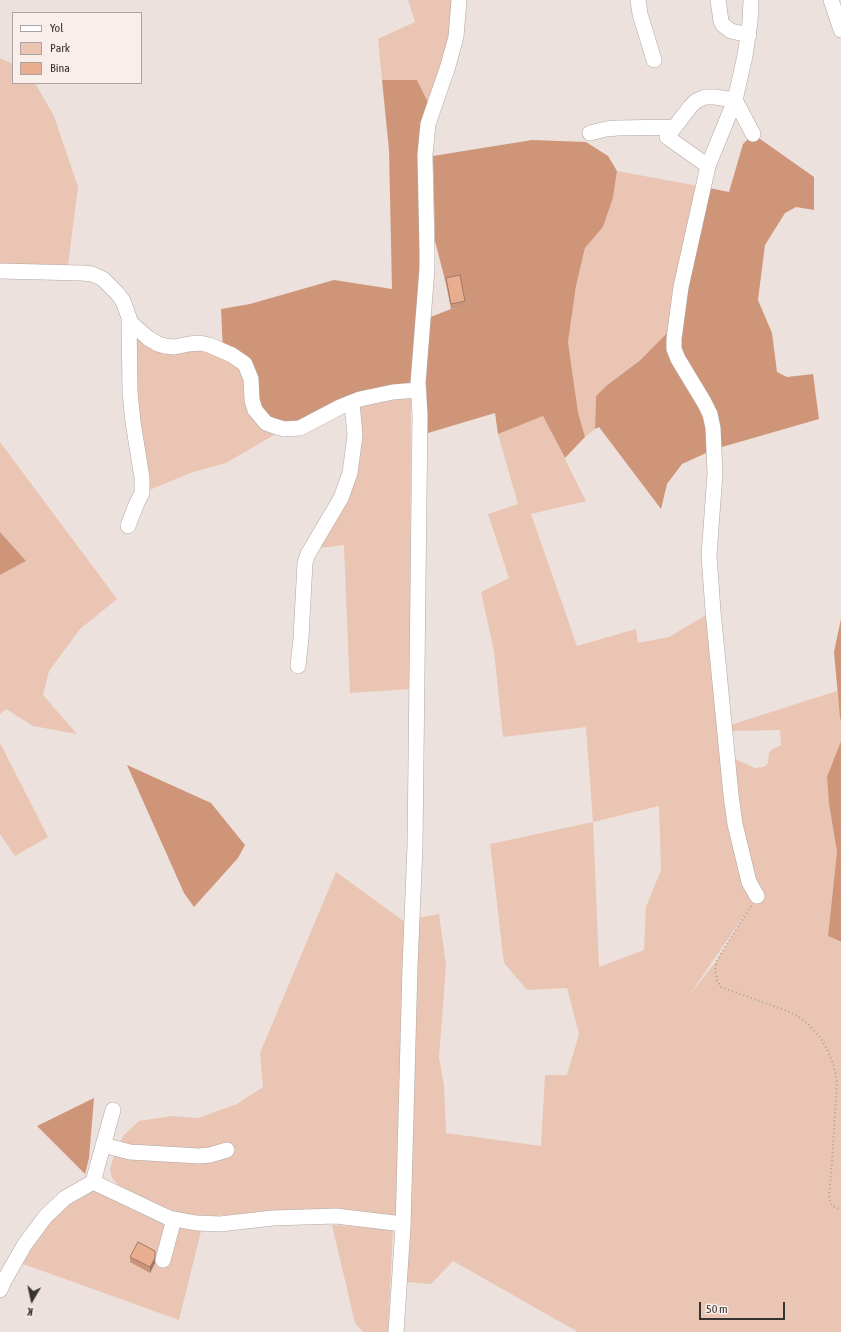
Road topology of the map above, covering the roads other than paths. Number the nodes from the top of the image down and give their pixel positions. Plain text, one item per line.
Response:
1 (459, 0) edge
2 (638, 0) edge
3 (718, 0) edge
4 (751, 0) edge
5 (831, 0) edge
6 (841, 30) edge
7 (749, 35) junction
8 (654, 60) dead end
9 (735, 100) junction
10 (674, 128) junction
11 (590, 133) dead end
12 (754, 134) dead end
13 (708, 166) junction
14 (0, 271) edge
15 (128, 316) junction
16 (418, 390) junction
17 (352, 403) junction
18 (128, 526) dead end
19 (298, 666) dead end
20 (757, 896) road end
21 (113, 1110) dead end
22 (103, 1145) junction
23 (227, 1150) dead end
24 (93, 1182) junction
25 (174, 1219) junction
26 (403, 1224) junction
27 (163, 1260) dead end
28 (0, 1290) edge
29 (396, 1332) edge

1 - 16 street
2 - 8 street
3 - 7 street
4 - 7 street
5 - 6 street
7 - 9 street
9 - 10 street
9 - 12 street
9 - 13 street
10 - 11 street
10 - 13 street
13 - 20 street
14 - 15 street
15 - 17 street
15 - 18 street
16 - 17 street
16 - 26 street
17 - 19 street
21 - 22 street
22 - 23 street
22 - 24 street
24 - 25 street
24 - 28 street
25 - 26 street
25 - 27 street
26 - 29 street

